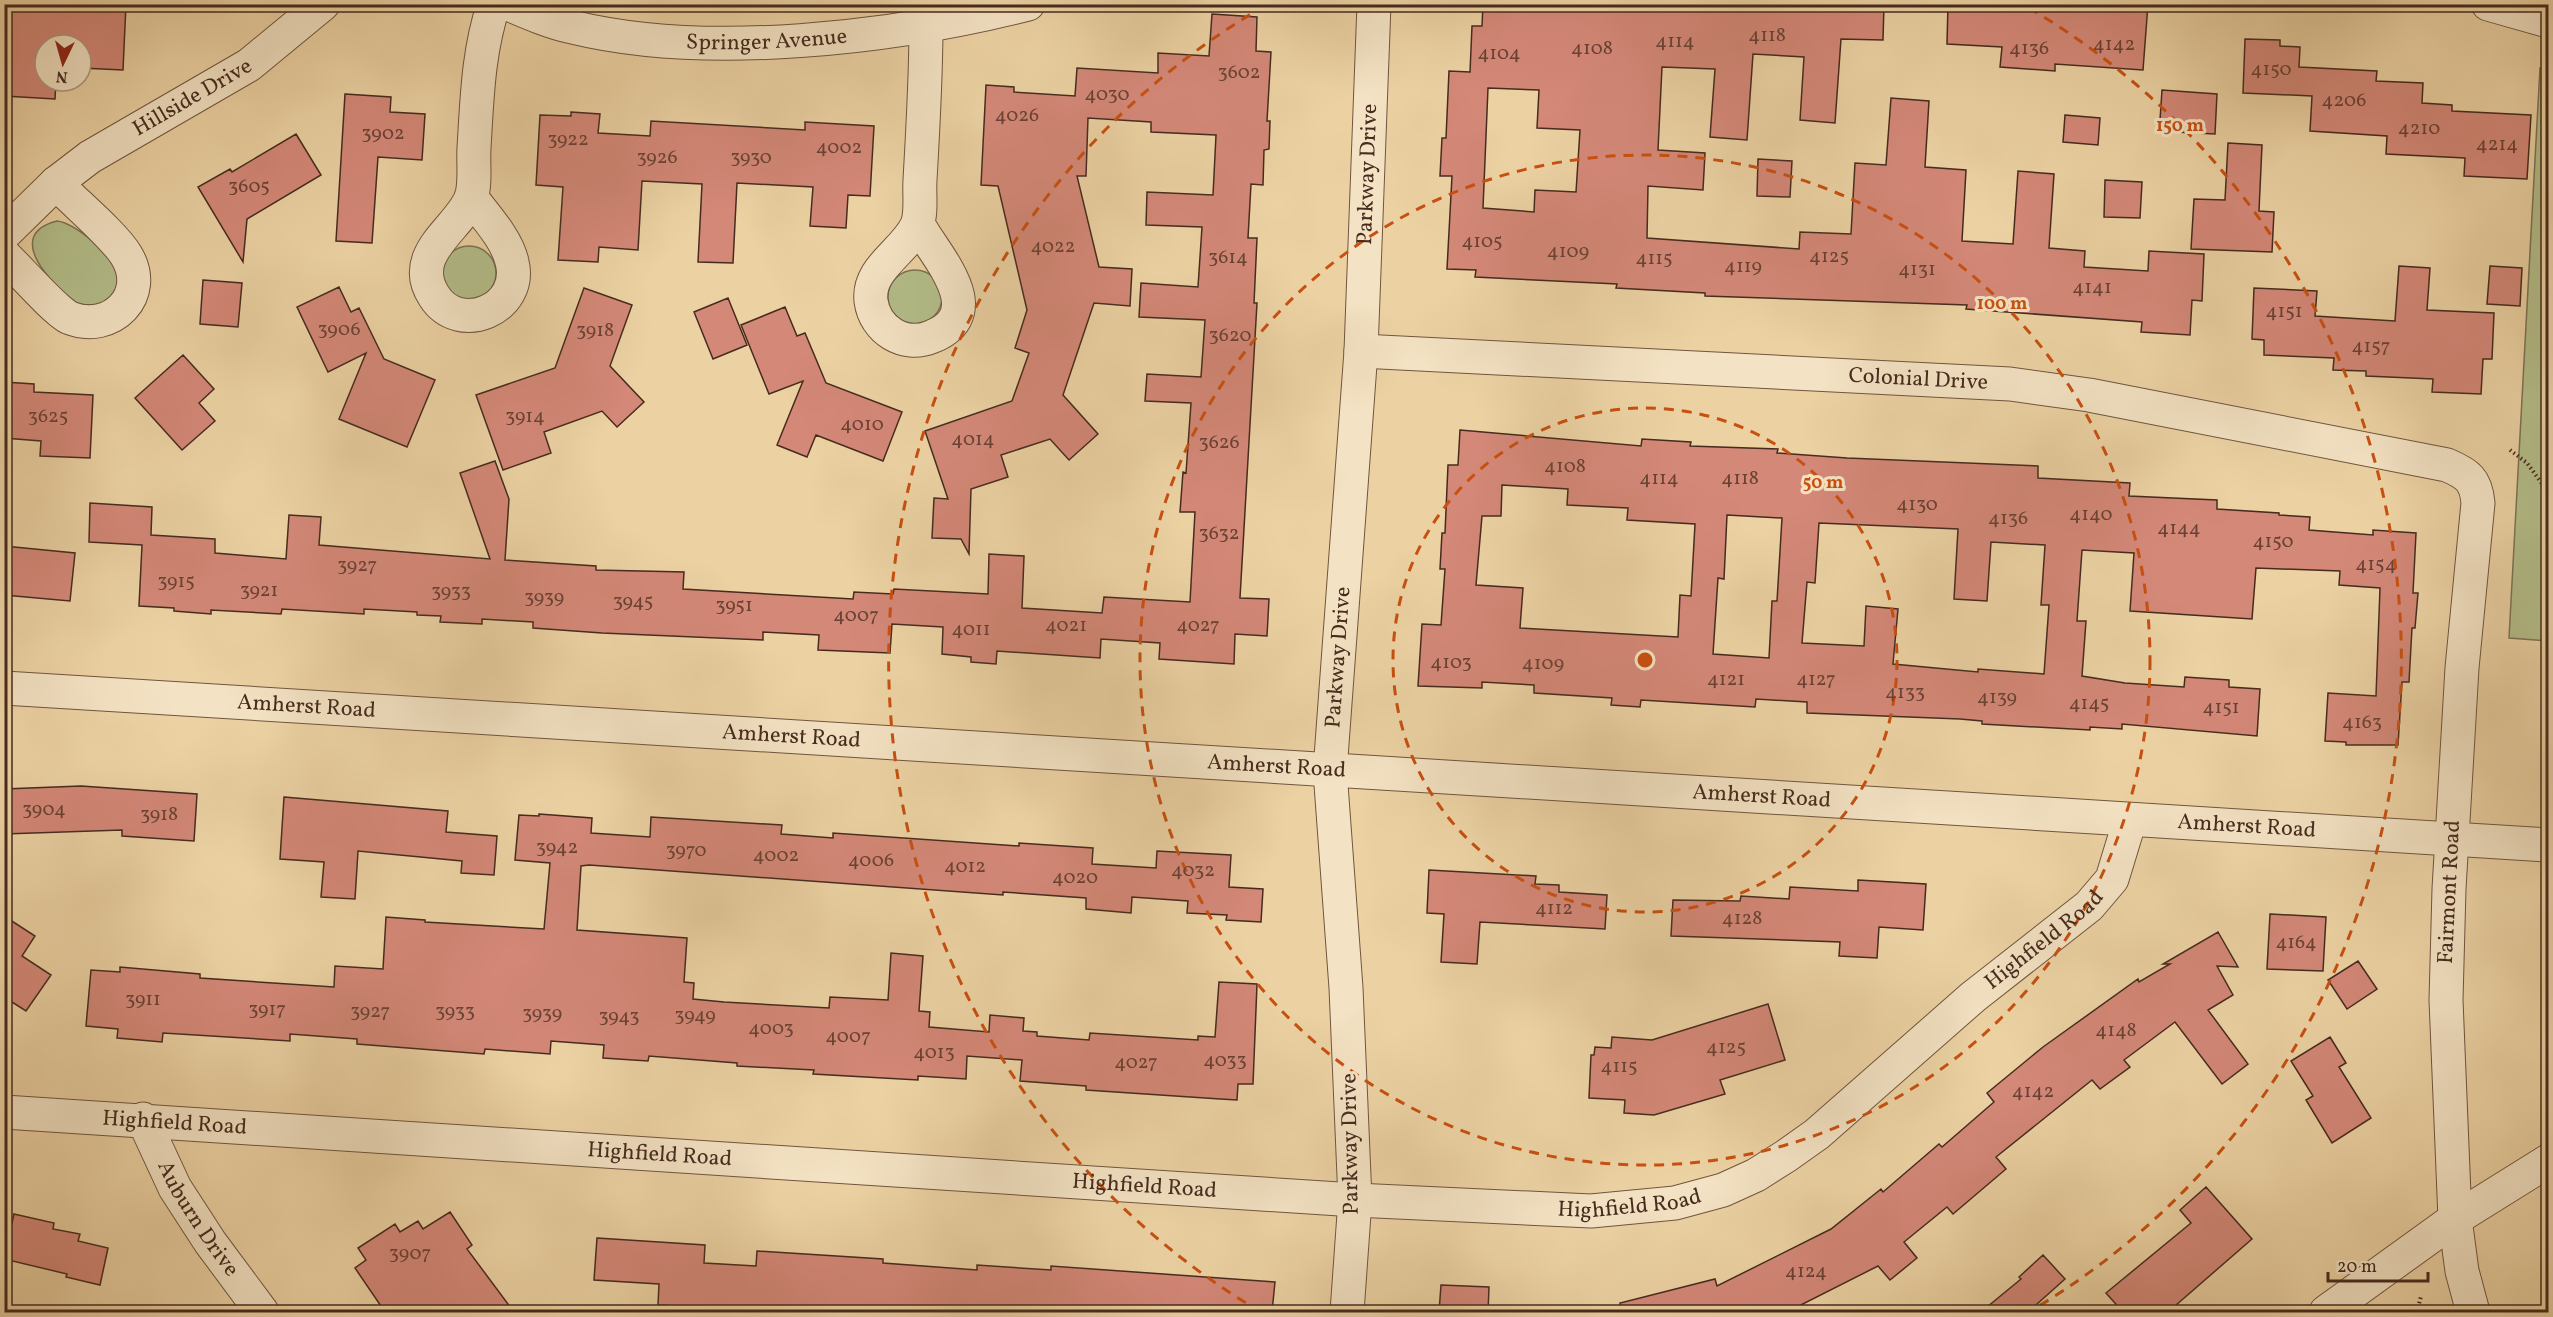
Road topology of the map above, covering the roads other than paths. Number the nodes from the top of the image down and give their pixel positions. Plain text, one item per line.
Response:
1 (323, 4) edge
2 (494, 4) edge
3 (508, 4) edge
4 (1028, 4) edge
5 (1374, 4) edge
6 (2488, 4) edge
7 (2548, 21) edge
8 (926, 25) junction
9 (56, 183) junction
10 (471, 197) dead end
11 (918, 224) dead end
12 (4, 234) edge
13 (4, 255) edge
14 (1361, 351) junction
15 (2467, 474) joint
16 (4, 688) edge
17 (1330, 771) junction
18 (2130, 820) junction
19 (2451, 839) junction
20 (2548, 845) edge
21 (4, 1112) edge
22 (143, 1119) junction
23 (2548, 1161) edge
24 (1355, 1200) junction
25 (2455, 1219) junction
26 (262, 1312) edge
27 (1347, 1312) edge
28 (2326, 1312) edge
29 (2473, 1312) edge

1 - 9 street, Hillside Drive
2 - 10 street
3 - 8 street, Springer Avenue
4 - 8 street, Springer Avenue
5 - 14 street, Parkway Drive
6 - 7 street
8 - 11 street
9 - 12 street, Hillside Drive
9 - 13 street
14 - 15 street, Colonial Drive
14 - 17 street, Parkway Drive
15 - 19 street, Fairmont Road
16 - 17 street, Amherst Road
17 - 18 street, Amherst Road
17 - 24 street, Parkway Drive
18 - 19 street, Amherst Road
18 - 24 street, Highfield Road
19 - 20 street, Amherst Road
19 - 25 street, Fairmont Road
21 - 22 street, Highfield Road
22 - 24 street, Highfield Road
22 - 26 street, Auburn Drive
23 - 25 street
24 - 27 street, Parkway Drive
25 - 28 street
25 - 29 street, Fairmont Road

